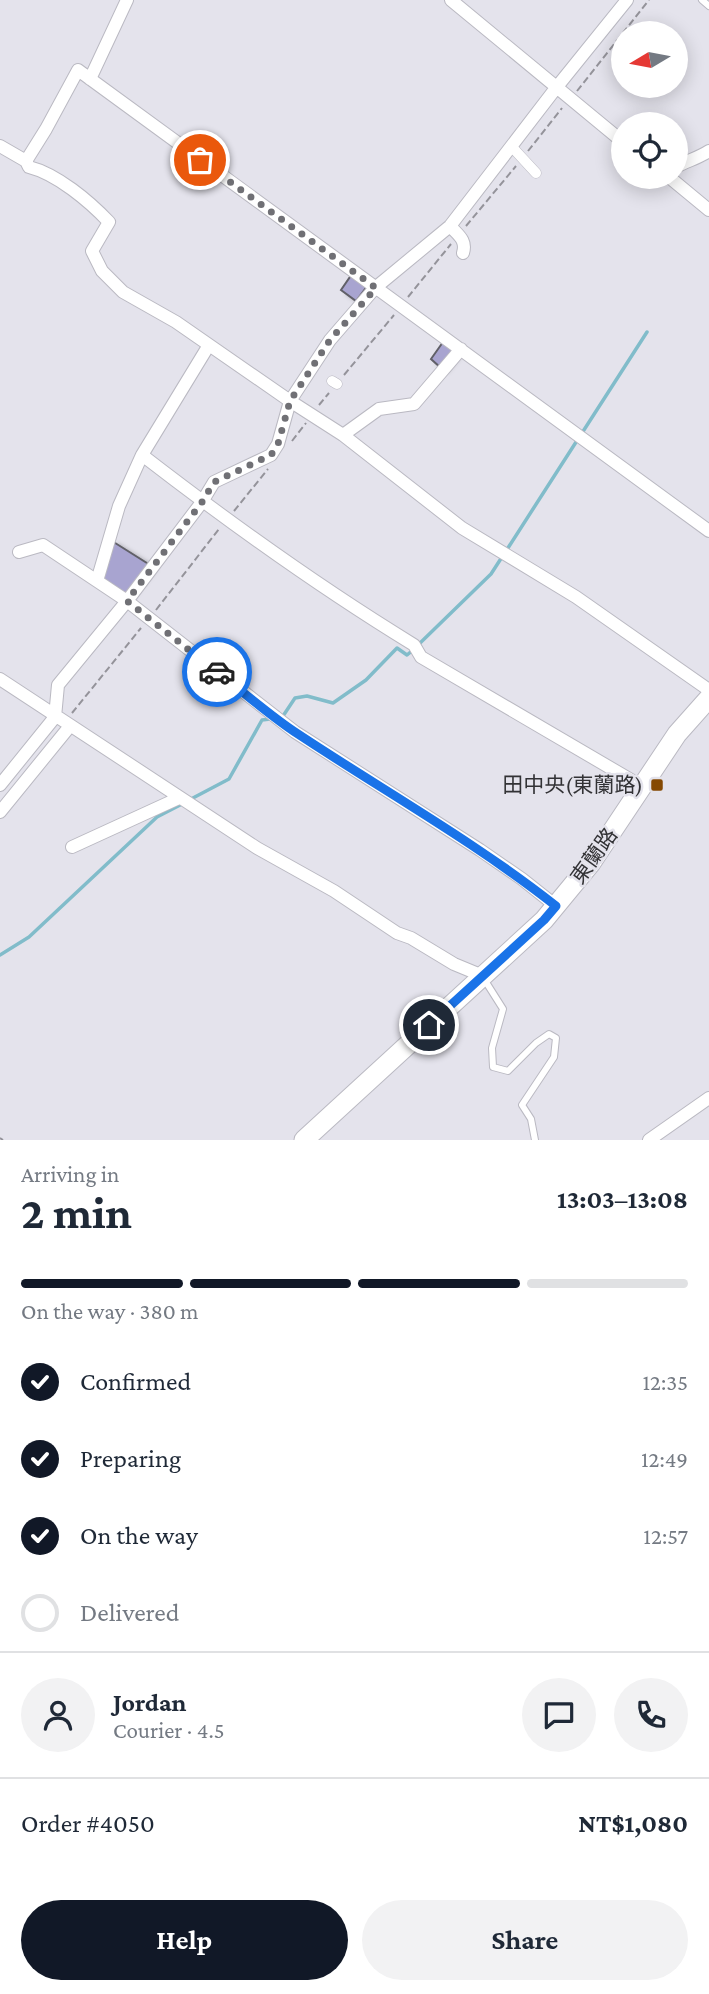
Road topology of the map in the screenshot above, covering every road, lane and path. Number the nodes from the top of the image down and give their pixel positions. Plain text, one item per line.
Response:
1 (127, 0) edge
2 (451, 0) edge
3 (627, 0) edge
4 (649, 0) edge
5 (702, 0) edge
6 (709, 6) edge
7 (90, 79) junction
8 (556, 88) junction
9 (576, 91) dead end
10 (564, 105) dead end
11 (611, 132) edge
12 (0, 146) edge
13 (511, 146) junction
14 (709, 150) edge
15 (522, 158) junction
16 (26, 161) junction
17 (688, 161) edge
18 (536, 173) dead end
19 (684, 189) edge
20 (709, 210) edge
21 (454, 230) junction
22 (463, 253) dead end
23 (376, 288) junction
24 (401, 306) junction
25 (209, 345) junction
26 (461, 349) junction
27 (290, 401) junction
28 (317, 408) dead end
29 (343, 435) junction
30 (142, 455) junction
31 (202, 502) junction
32 (709, 531) edge
33 (19, 552) dead end
34 (97, 581) junction
35 (127, 601) junction
36 (0, 679) edge
37 (709, 690) edge
38 (709, 698) edge
39 (55, 717) junction
40 (70, 726) junction
41 (0, 785) edge
42 (643, 787) junction
43 (179, 797) junction
44 (0, 812) edge
45 (72, 847) dead end
46 (556, 906) junction
47 (482, 976) junction
48 (709, 1098) edge
49 (304, 1140) edge
50 (535, 1140) edge
51 (649, 1140) edge

1 - 7 street
2 - 8 street
3 - 8 street
4 - 9 path
5 - 6 lane
7 - 16 street
7 - 23 street
8 - 11 street
8 - 13 street
10 - 15 path
12 - 16 street
13 - 15 street
13 - 21 street
14 - 17 street
15 - 18 street
15 - 21 path
16 - 25 street
19 - 20 street
21 - 22 street
21 - 23 street
21 - 24 path
23 - 24 street
23 - 27 street
24 - 26 street
24 - 28 path
25 - 27 street
25 - 30 street
26 - 29 street
26 - 32 street
27 - 29 street
27 - 31 street
29 - 37 street
30 - 31 street
30 - 34 street
31 - 35 street
31 - 42 street
33 - 34 street
34 - 35 street
35 - 39 street
35 - 46 street
36 - 39 street
38 - 42 main road, 東蘭路
39 - 40 street
39 - 41 street
40 - 43 street
40 - 44 street
42 - 46 main road, 東蘭路
43 - 45 street
43 - 47 street
46 - 47 main road, 東蘭路
47 - 49 main road, 東蘭路
47 - 50 lane
48 - 51 street

